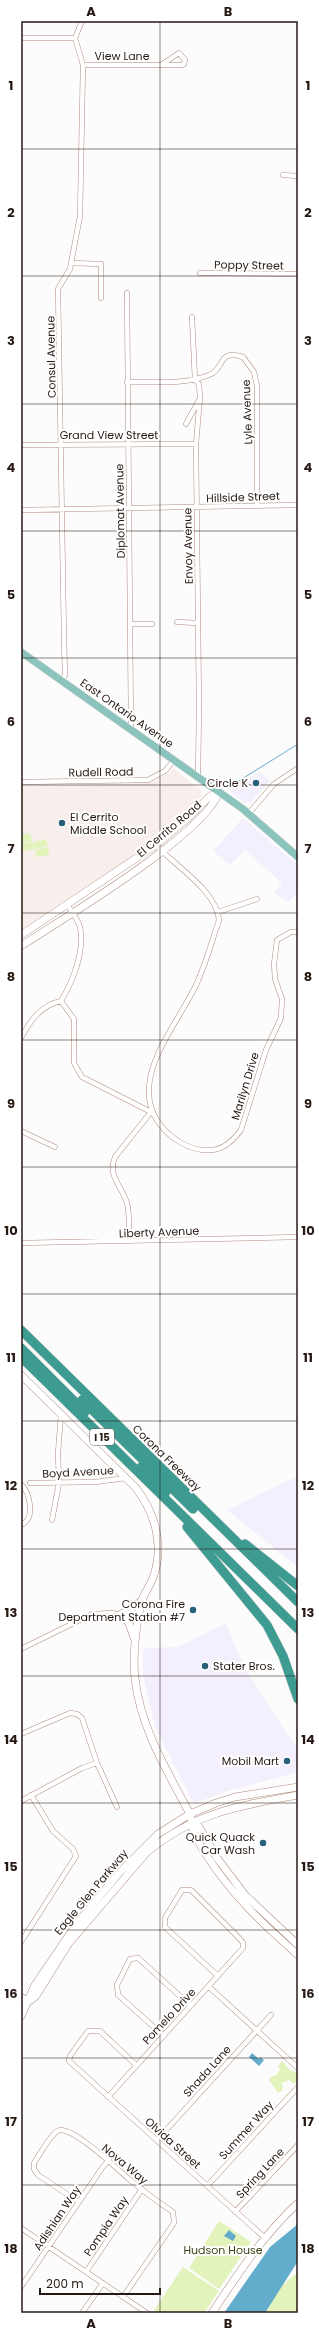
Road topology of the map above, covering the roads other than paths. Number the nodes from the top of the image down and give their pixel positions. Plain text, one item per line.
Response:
1 (82, 21) edge
2 (21, 38) edge
3 (75, 38) junction
4 (83, 65) junction
5 (161, 65) junction
6 (283, 175) dead end
7 (298, 176) edge
8 (72, 263) junction
9 (200, 273) dead end
10 (298, 274) edge
11 (127, 293) dead end
12 (101, 298) dead end
13 (192, 317) dead end
14 (195, 380) junction
15 (127, 382) junction
16 (200, 397) junction
17 (186, 424) dead end
18 (62, 444) junction
19 (128, 444) junction
20 (196, 444) junction
21 (21, 445) edge
22 (257, 505) junction
23 (298, 505) edge
24 (62, 508) junction
25 (129, 508) junction
26 (196, 508) junction
27 (21, 510) edge
28 (177, 622) dead end
29 (198, 623) junction
30 (131, 624) junction
31 (152, 624) dead end
32 (21, 652) edge
33 (62, 680) junction
34 (131, 729) junction
35 (174, 760) junction
36 (298, 768) edge
37 (198, 777) junction
38 (21, 782) edge
39 (219, 792) junction
40 (249, 813) junction
41 (156, 844) junction
42 (162, 851) junction
43 (298, 857) edge
44 (257, 899) dead end
45 (68, 906) junction
46 (218, 912) junction
47 (72, 913) junction
48 (298, 932) edge
49 (21, 935) edge
50 (21, 946) edge
51 (61, 1001) junction
52 (21, 1038) edge
53 (151, 1112) junction
54 (21, 1131) edge
55 (55, 1147) dead end
56 (298, 1237) edge
57 (129, 1241) junction
58 (21, 1243) edge
59 (21, 1330) edge
60 (21, 1340) edge
61 (21, 1348) edge
62 (21, 1357) edge
63 (21, 1375) edge
64 (60, 1414) junction
65 (126, 1478) junction
66 (30, 1483) dead end
67 (59, 1483) junction
68 (21, 1484) edge
69 (202, 1509) junction
70 (182, 1517) junction
71 (52, 1520) dead end
72 (21, 1525) edge
73 (298, 1586) edge
74 (142, 1601) junction
75 (298, 1602) edge
76 (298, 1610) edge
77 (121, 1614) junction
78 (287, 1618) junction
79 (138, 1619) junction
80 (298, 1629) edge
81 (135, 1640) junction
82 (21, 1649) edge
83 (298, 1699) edge
84 (21, 1734) edge
85 (97, 1763) junction
86 (298, 1787) edge
87 (31, 1795) junction
88 (298, 1795) edge
89 (21, 1801) edge
90 (117, 1807) dead end
91 (190, 1814) junction
92 (193, 1822) junction
93 (21, 1942) edge
94 (298, 1945) edge
95 (298, 1955) edge
96 (218, 1976) junction
97 (209, 1987) junction
98 (21, 1997) edge
99 (28, 2002) junction
100 (191, 2006) junction
101 (271, 2015) dead end
102 (21, 2016) edge
103 (257, 2030) junction
104 (164, 2036) junction
105 (136, 2065) junction
106 (298, 2068) edge
107 (298, 2087) edge
108 (108, 2097) junction
109 (157, 2140) junction
110 (298, 2145) edge
111 (109, 2160) junction
112 (207, 2186) junction
113 (142, 2189) junction
114 (79, 2202) junction
115 (298, 2203) edge
116 (235, 2212) junction
117 (21, 2228) edge
118 (265, 2238) junction
119 (48, 2247) junction
120 (86, 2272) junction
121 (103, 2283) junction
122 (21, 2286) edge
123 (123, 2297) junction
124 (82, 2313) edge
125 (147, 2313) edge
126 (212, 2313) edge

1 - 3 street
2 - 3 street
3 - 4 street, Consul Avenue
4 - 5 street, View Lane
4 - 8 street, Consul Avenue
5 - 5 street, View Lane
6 - 7 street
8 - 12 street
8 - 18 street, Consul Avenue
9 - 10 street, Poppy Street
11 - 15 street, Diplomat Avenue
13 - 14 street, Envoy Avenue
14 - 15 street
14 - 16 street, Envoy Avenue
14 - 22 street, Lyle Avenue
15 - 19 street, Diplomat Avenue
16 - 17 street
16 - 20 street, Envoy Avenue
18 - 19 street, Grand View Street
18 - 21 street, Grand View Street
18 - 24 street, Consul Avenue
19 - 20 street, Grand View Street
19 - 25 street, Diplomat Avenue
20 - 26 street, Envoy Avenue
22 - 23 street, Hillside Street
22 - 26 street, Hillside Street
24 - 25 street, Hillside Street
24 - 27 street, Hillside Street
24 - 33 street, Consul Avenue
25 - 26 street, Hillside Street
25 - 30 street, Diplomat Avenue
26 - 29 street, Envoy Avenue
28 - 29 street
29 - 37 street, Envoy Avenue
30 - 31 street
30 - 34 street, Diplomat Avenue
32 - 33 main road, East Ontario Avenue
33 - 34 main road, East Ontario Avenue
34 - 35 main road, East Ontario Avenue
35 - 37 main road, East Ontario Avenue
35 - 38 street, Rudell Road
36 - 40 street
37 - 39 main road, East Ontario Avenue
39 - 40 main road, East Ontario Avenue
39 - 41 main road, El Cerrito Road
39 - 42 main road, El Cerrito Road
40 - 43 main road, East Ontario Avenue
41 - 42 street
41 - 45 main road, El Cerrito Road
42 - 46 street
42 - 47 main road, El Cerrito Road
44 - 46 street
45 - 47 street
45 - 49 main road, El Cerrito Road
46 - 53 street
47 - 50 main road, El Cerrito Road
47 - 51 street
48 - 53 street, Marilyn Drive
51 - 52 street
51 - 53 street
53 - 57 street
54 - 55 street
56 - 57 street, Liberty Avenue
57 - 58 street, Liberty Avenue
59 - 69 highway, Corona Freeway / I 15
60 - 76 highway
61 - 78 highway
62 - 70 highway, I 15
63 - 64 main road
64 - 65 main road
64 - 67 street
65 - 67 street, Boyd Avenue
65 - 74 main road
66 - 67 street, Boyd Avenue
67 - 71 street
68 - 72 street
69 - 73 highway
69 - 75 highway, Corona Freeway / I 15
70 - 78 highway, I 15
70 - 83 highway
74 - 77 main road
74 - 79 main road
77 - 79 street
77 - 81 main road
77 - 82 street
78 - 80 highway, I 15
79 - 81 main road
81 - 91 main road
84 - 85 street
85 - 87 street
85 - 90 street
86 - 91 main road, Eagle Glen Parkway
87 - 89 street
87 - 93 street
88 - 92 main road, Eagle Glen Parkway
91 - 92 main road
91 - 99 main road, Eagle Glen Parkway
92 - 94 main road
92 - 95 main road
92 - 99 main road, Eagle Glen Parkway
96 - 96 street, Pomelo Drive
96 - 97 street, Pomelo Drive
97 - 100 street, Pomelo Drive
97 - 103 street
98 - 99 main road
99 - 102 main road, Eagle Glen Parkway
100 - 104 street, Pomelo Drive
100 - 104 street
101 - 103 street, Shada Lane
103 - 106 street
103 - 109 street, Shada Lane
104 - 105 street, Pomelo Drive
105 - 108 street, Pomelo Drive
105 - 108 street, Olvida Street
107 - 112 street, Summer Way
108 - 109 street, Olvida Street
109 - 112 street, Olvida Street
110 - 116 street, Spring Lane
111 - 113 street, Nova Way
111 - 114 street, Adishian Way
111 - 114 street, Nova Way
112 - 116 street, Olvida Street
113 - 120 street, Pompia Way
113 - 123 street, Nova Way
114 - 119 street, Adishian Way
115 - 118 main road
116 - 118 street, Olvida Street
117 - 119 street
118 - 126 main road
119 - 120 street
119 - 122 street, Adishian Way
120 - 121 street
121 - 123 street
121 - 124 street
123 - 125 street

